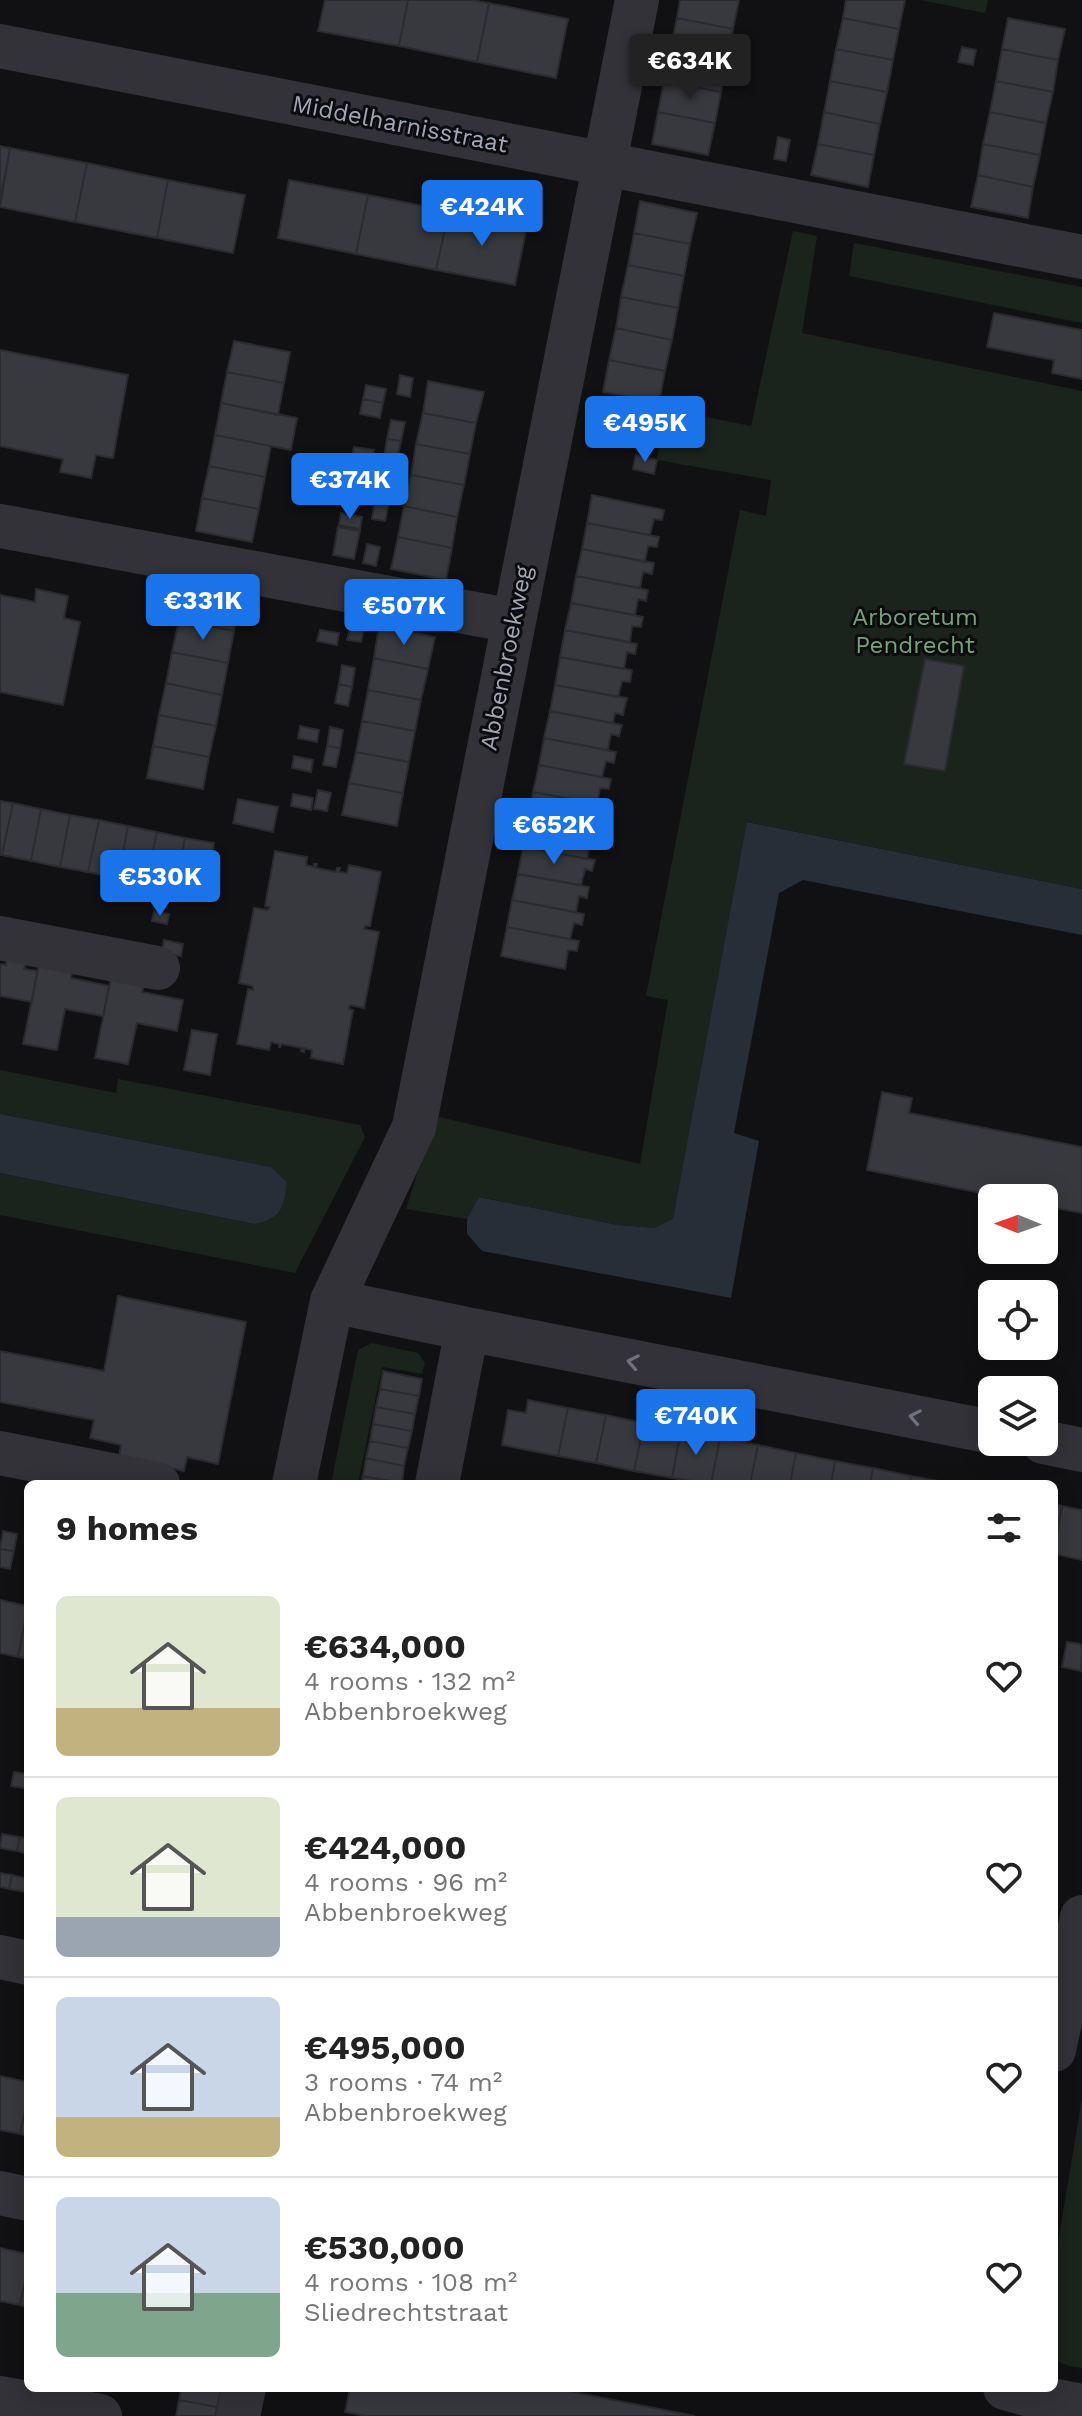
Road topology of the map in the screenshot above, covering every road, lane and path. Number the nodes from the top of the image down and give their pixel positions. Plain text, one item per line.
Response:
1 (637, 0) edge
2 (0, 46) edge
3 (604, 164) junction
4 (1082, 257) edge
5 (0, 526) edge
6 (514, 621) junction
7 (0, 938) edge
8 (158, 968) dead end
9 (332, 1301) junction
10 (467, 1329) junction
11 (978, 1429) edge
12 (1058, 1445) edge
13 (1082, 1450) edge
14 (0, 1453) edge
15 (138, 1480) edge
16 (295, 1480) edge
17 (438, 1480) edge
18 (1072, 1923) edge
19 (0, 1957) edge
20 (24, 1962) edge
21 (1058, 2022) edge
22 (0, 2193) edge
23 (24, 2198) edge
24 (108, 2392) edge
25 (243, 2392) edge
26 (990, 2392) edge
27 (1019, 2392) edge
28 (0, 2398) edge
29 (1082, 2406) edge
30 (102, 2416) edge
31 (238, 2416) edge
32 (985, 2416) edge

1 - 3 street, Abbenbroekweg
2 - 3 street, Middelharnisstraat
3 - 4 street, Middelharnisstraat
3 - 6 street, Abbenbroekweg
5 - 6 street
6 - 9 street, Abbenbroekweg
7 - 8 street
9 - 10 street
9 - 16 street, Abbenbroekweg
11 -> 10 street
10 - 17 street
12 - 13 street
14 - 15 street
18 - 21 street
19 - 20 street
22 - 23 street
24 - 30 street
25 - 31 street
26 - 32 street
27 - 29 street
28 - 30 street

